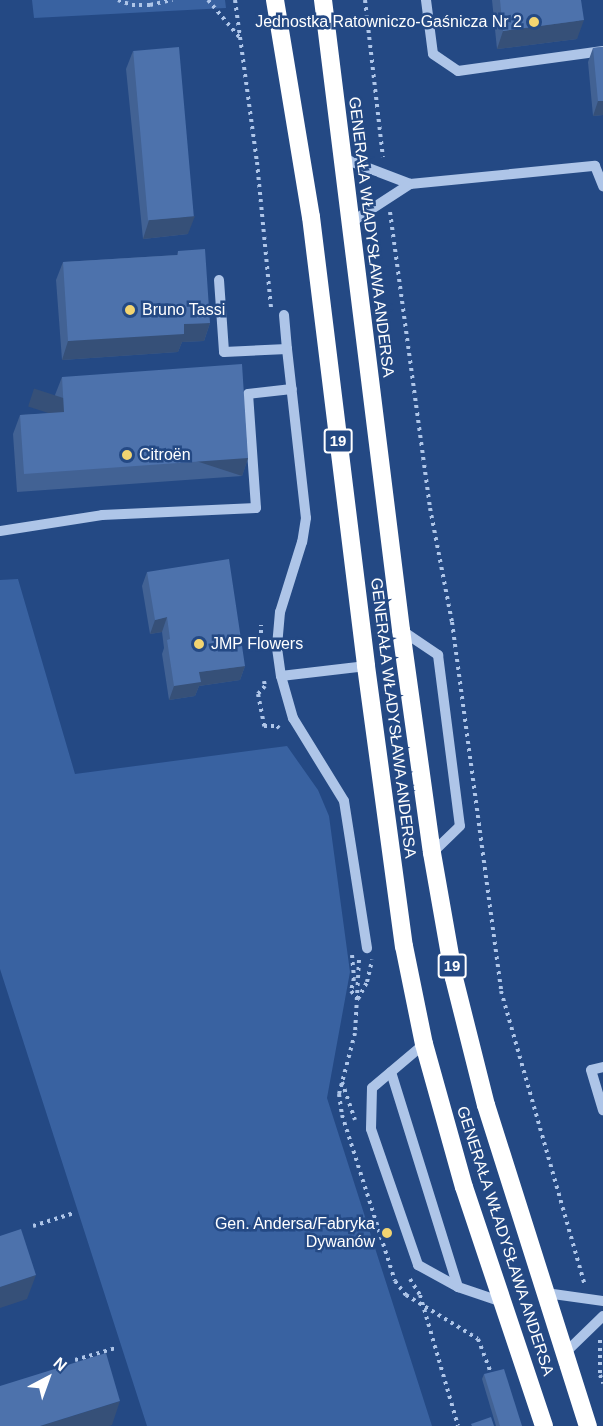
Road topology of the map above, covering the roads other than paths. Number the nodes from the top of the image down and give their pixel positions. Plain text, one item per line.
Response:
1 (275, 0) edge
2 (323, 0) edge
3 (426, 0) edge
4 (603, 51) edge
5 (342, 158) junction
6 (410, 184) junction
7 (603, 186) edge
8 (350, 223) junction
9 (219, 280) dead end
10 (284, 315) dead end
11 (287, 349) junction
12 (292, 389) junction
13 (0, 531) edge
14 (401, 630) junction
15 (366, 666) junction
16 (281, 676) junction
17 (432, 853) junction
18 (367, 948) road end
19 (424, 1044) junction
20 (603, 1067) edge
21 (391, 1072) junction
22 (603, 1110) edge
23 (458, 1287) junction
24 (546, 1293) junction
25 (603, 1301) edge
26 (502, 1302) junction
27 (603, 1316) edge
28 (565, 1353) junction
29 (544, 1426) edge
30 (588, 1426) edge

1 - 15 highway, GENERAŁA WŁADYSŁAWA ANDERSA / 19
2 - 5 highway, GENERAŁA WŁADYSŁAWA ANDERSA / 19
3 - 4 lane
5 - 6 lane
5 - 8 highway, GENERAŁA WŁADYSŁAWA ANDERSA / 19
6 - 7 lane
6 - 8 lane
8 - 14 highway, GENERAŁA WŁADYSŁAWA ANDERSA / 19
9 - 11 lane
10 - 11 lane
11 - 12 lane
12 - 13 lane
12 - 16 lane
14 - 17 highway, GENERAŁA WŁADYSŁAWA ANDERSA / 19
14 - 17 lane
15 - 16 lane
15 - 19 highway, GENERAŁA WŁADYSŁAWA ANDERSA / 19
16 - 18 lane
17 - 24 highway, GENERAŁA WŁADYSŁAWA ANDERSA / 19
19 - 21 lane
19 - 26 highway, GENERAŁA WŁADYSŁAWA ANDERSA / 19
20 - 22 lane
21 - 23 lane
21 - 23 lane
23 - 26 lane
24 - 25 lane
24 - 28 highway, GENERAŁA WŁADYSŁAWA ANDERSA / 19
26 - 29 highway, GENERAŁA WŁADYSŁAWA ANDERSA / 19
27 - 28 lane
28 - 30 highway, GENERAŁA WŁADYSŁAWA ANDERSA / 19

